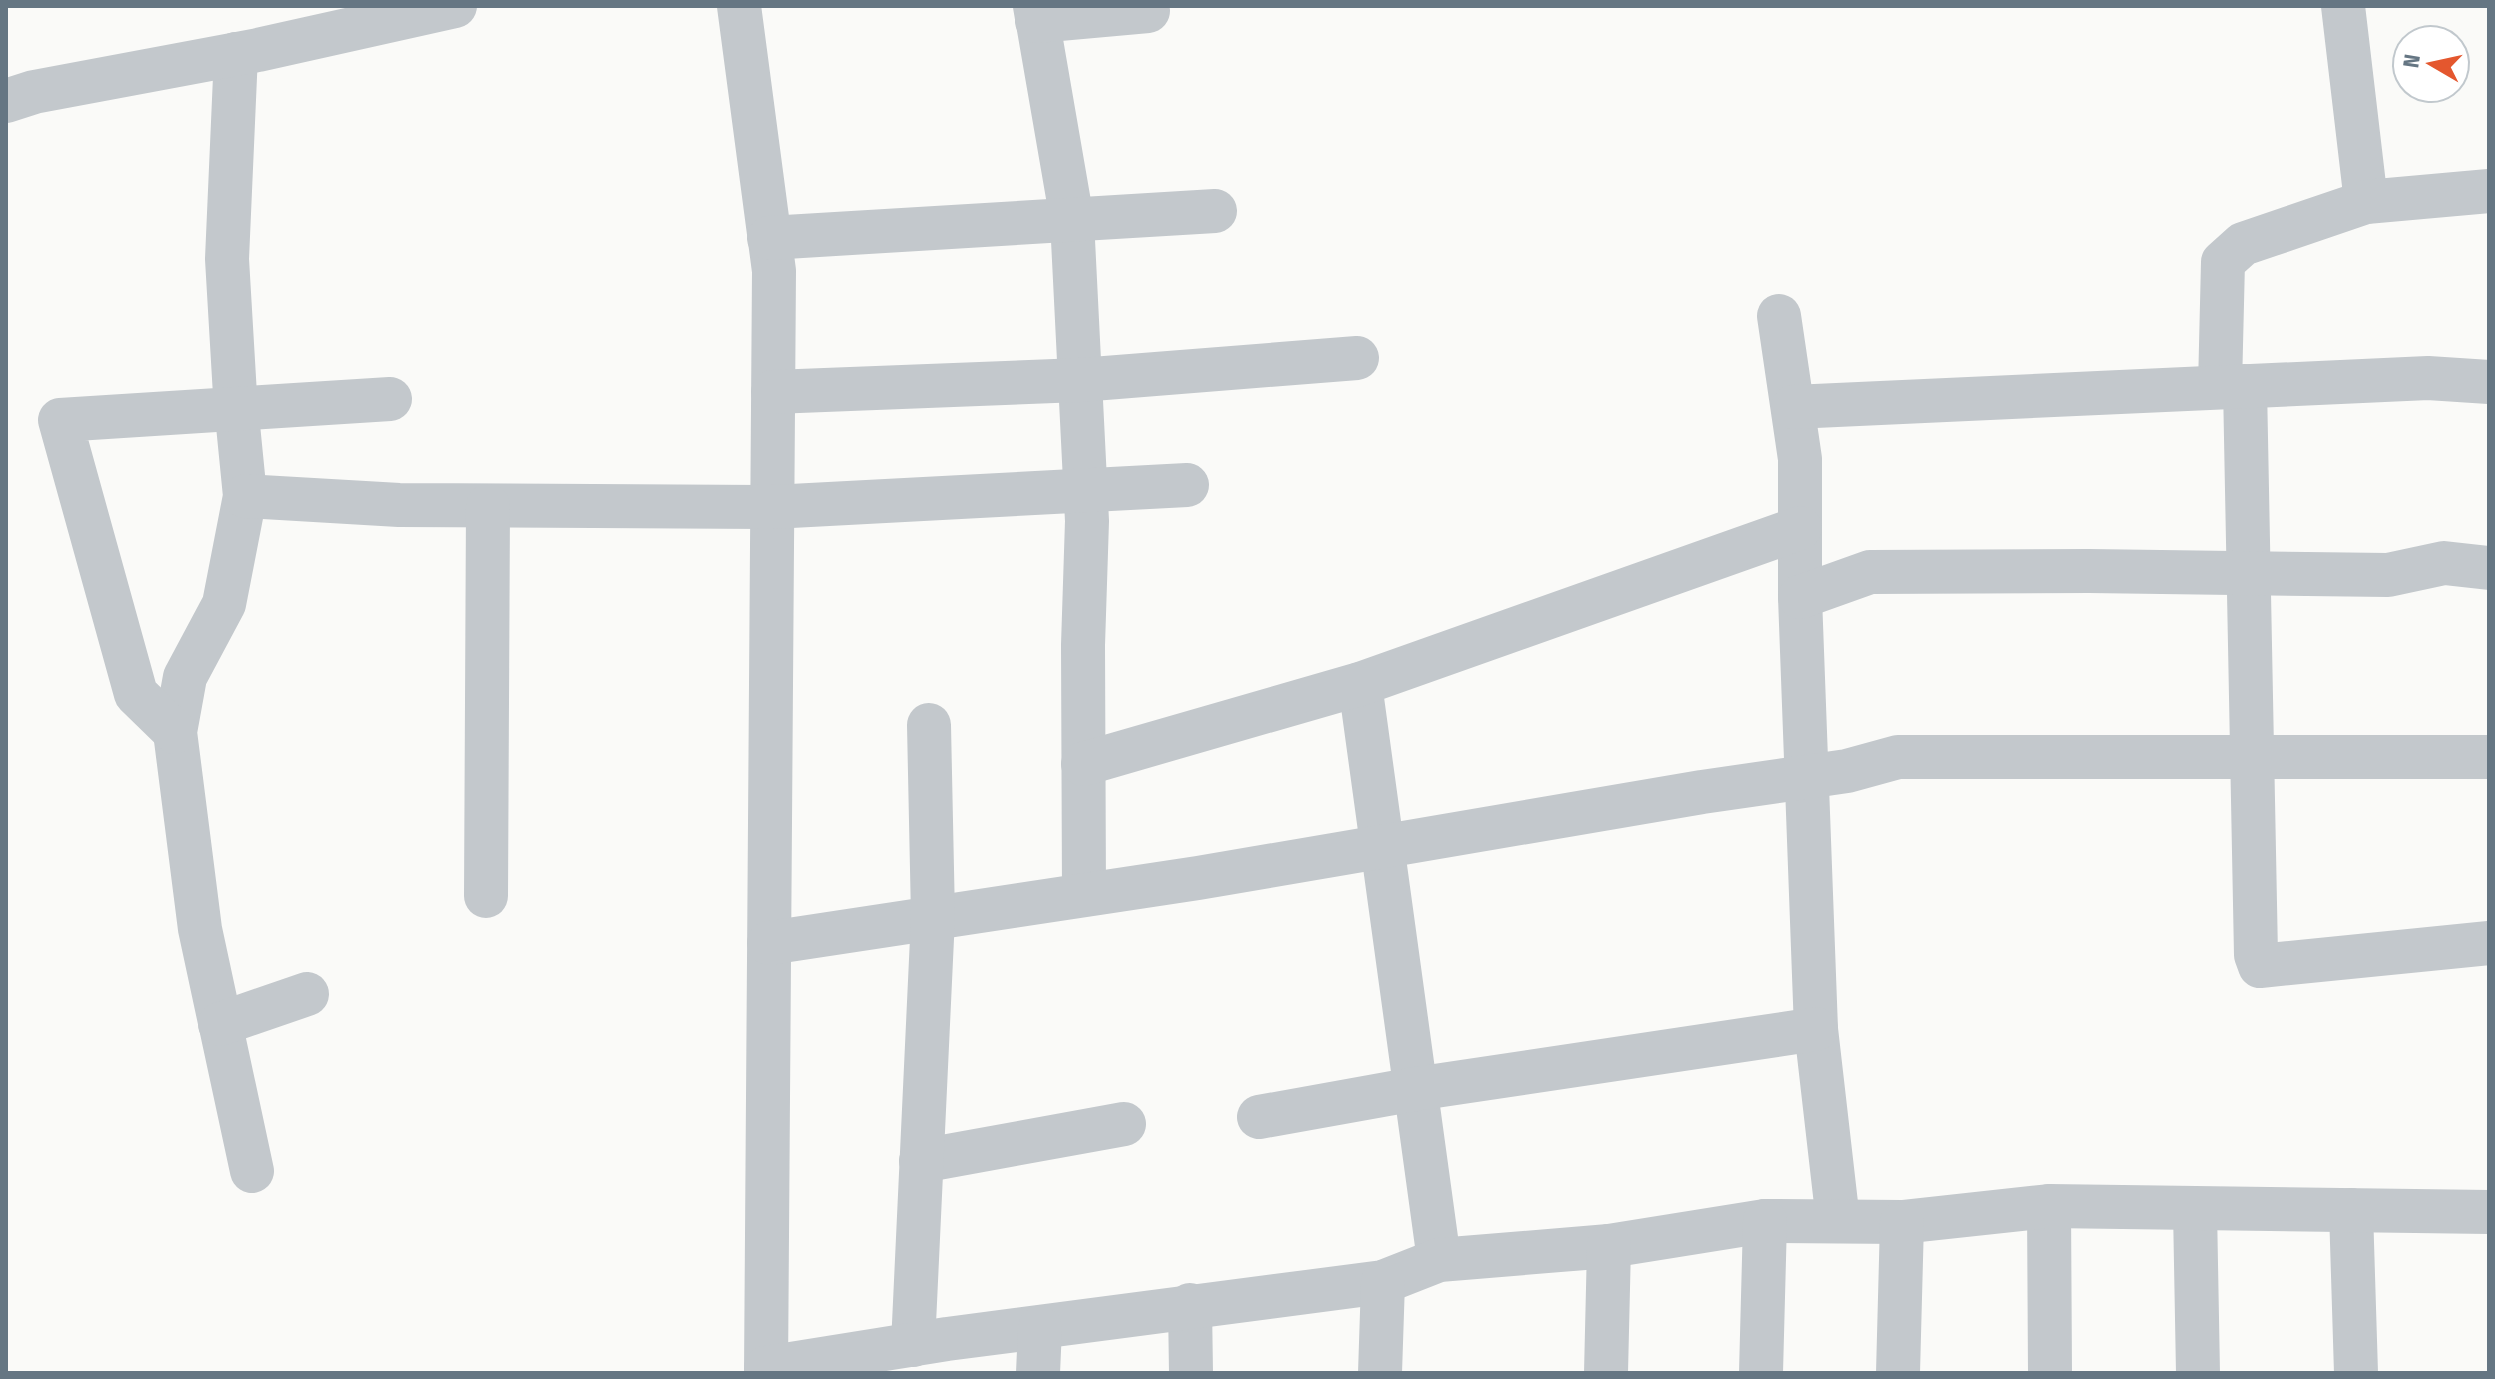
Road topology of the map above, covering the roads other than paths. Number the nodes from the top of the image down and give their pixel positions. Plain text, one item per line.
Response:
1 (455, 6) edge
2 (739, 6) edge
3 (2343, 6) edge
4 (1148, 11) dead end
5 (1036, 13) edge
6 (236, 54) junction
7 (6, 101) edge
8 (2489, 191) edge
9 (2366, 202) junction
10 (1215, 211) dead end
11 (1072, 220) junction
12 (769, 238) junction
13 (1779, 316) dead end
14 (1357, 358) dead end
15 (1080, 380) junction
16 (2489, 382) edge
17 (2233, 386) junction
18 (773, 392) junction
19 (390, 399) dead end
20 (1793, 407) junction
21 (237, 408) junction
22 (1187, 485) dead end
23 (1085, 491) junction
24 (245, 496) junction
25 (488, 506) junction
26 (772, 507) junction
27 (1800, 528) junction
28 (2489, 568) edge
29 (2248, 573) junction
30 (1800, 597) junction
31 (1360, 684) junction
32 (929, 725) dead end
33 (175, 732) junction
34 (2253, 757) junction
35 (2489, 757) edge
36 (1083, 764) junction
37 (1807, 777) junction
38 (1381, 847) junction
39 (1084, 894) junction
40 (486, 896) dead end
41 (933, 917) junction
42 (769, 943) junction
43 (2489, 943) edge
44 (307, 994) dead end
45 (220, 1024) junction
46 (1816, 1029) junction
47 (1415, 1089) junction
48 (1259, 1117) dead end
49 (1124, 1124) dead end
50 (921, 1161) junction
51 (252, 1171) dead end
52 (2049, 1206) junction
53 (2195, 1209) junction
54 (2351, 1210) junction
55 (2489, 1212) edge
56 (1765, 1221) junction
57 (1838, 1221) junction
58 (1902, 1222) junction
59 (1609, 1246) junction
60 (1439, 1260) junction
61 (1383, 1282) junction
62 (1190, 1305) junction
63 (1040, 1328) junction
64 (934, 1352) edge
65 (766, 1370) edge
66 (1038, 1373) edge
67 (1191, 1373) edge
68 (1380, 1373) edge
69 (1606, 1373) edge
70 (1761, 1373) edge
71 (1898, 1373) edge
72 (2050, 1373) edge
73 (2198, 1373) edge
74 (2356, 1373) edge

1 - 6 street
2 - 12 street
3 - 9 street
4 - 5 street
5 - 11 street
6 - 7 street
6 - 21 street
8 - 9 street
9 - 17 street
10 - 11 street
11 - 12 street
11 - 15 street
12 - 18 street
13 - 20 street
14 - 15 street
15 - 18 street
15 - 23 street
16 - 17 street
17 - 20 street
17 - 29 street
18 - 26 street
19 - 21 street
20 - 27 street
21 - 24 street
21 - 33 street
22 - 23 street
23 - 26 street
23 - 36 street
24 - 25 street
24 - 33 street
25 - 26 street
25 - 40 street
26 - 42 street
27 - 30 street
27 - 31 street
28 - 29 street
29 - 30 street
29 - 34 street
30 - 37 street
31 - 36 street
31 - 38 street
32 - 41 street
33 - 45 street
34 - 35 street
34 - 37 street
34 - 43 street
36 - 39 street
37 - 38 street
37 - 46 street
38 - 39 street
38 - 47 street
39 - 41 street
41 - 42 street
41 - 50 street
42 - 65 street
44 - 45 street
45 - 51 street
46 - 47 street
46 - 57 street
47 - 48 street
47 - 60 street
49 - 50 street
50 - 64 street
52 - 53 street
52 - 58 street
52 - 72 street
53 - 54 street
53 - 73 street
54 - 55 street
54 - 74 street
56 - 57 street
56 - 59 street
56 - 70 street
57 - 58 street
58 - 71 street
59 - 60 street
59 - 69 street
60 - 61 street
61 - 62 street
61 - 68 street
62 - 63 street
62 - 67 street
63 - 64 street
63 - 66 street
64 - 65 street

